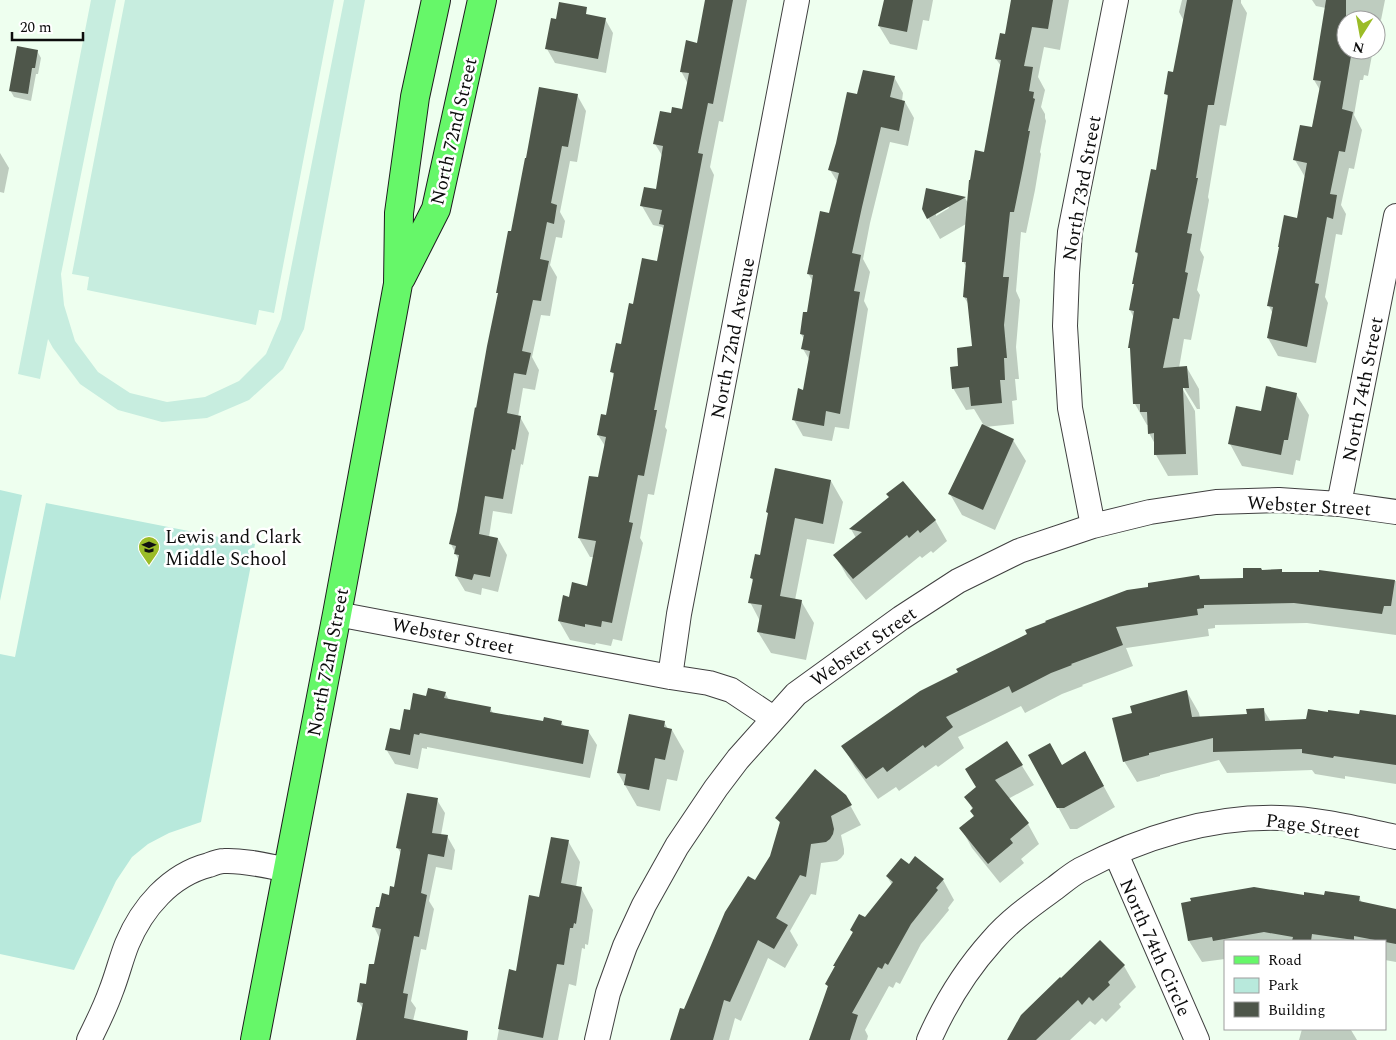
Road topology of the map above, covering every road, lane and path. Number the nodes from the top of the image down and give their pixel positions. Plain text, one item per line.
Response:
1 (436, 0) edge
2 (482, 0) edge
3 (798, 0) edge
4 (1116, 0) edge
5 (1396, 216) edge
6 (398, 284) junction
7 (1339, 504) junction
8 (1396, 512) edge
9 (1093, 526) junction
10 (337, 614) junction
11 (670, 677) junction
12 (773, 718) junction
13 (1396, 836) edge
14 (1116, 854) junction
15 (288, 870) junction
16 (89, 1040) edge
17 (255, 1040) edge
18 (597, 1040) edge
19 (929, 1040) edge
20 (1197, 1040) edge

1 - 6 main road, North 72nd Street
2 - 6 main road, North 72nd Street
3 - 11 street, North 72nd Avenue
4 - 9 street, North 73rd Street
5 - 7 street, North 74th Street
6 - 10 main road, North 72nd Street
7 - 8 street, Webster Street
7 - 9 street, Webster Street
9 - 12 street, Webster Street
10 - 11 street, Webster Street
10 - 15 main road, North 72nd Street
11 - 12 street, Webster Street
12 - 18 street
13 - 14 street, Page Street
14 - 19 street
14 - 20 street, North 74th Circle
15 - 16 street
15 - 17 main road, North 72nd Street

